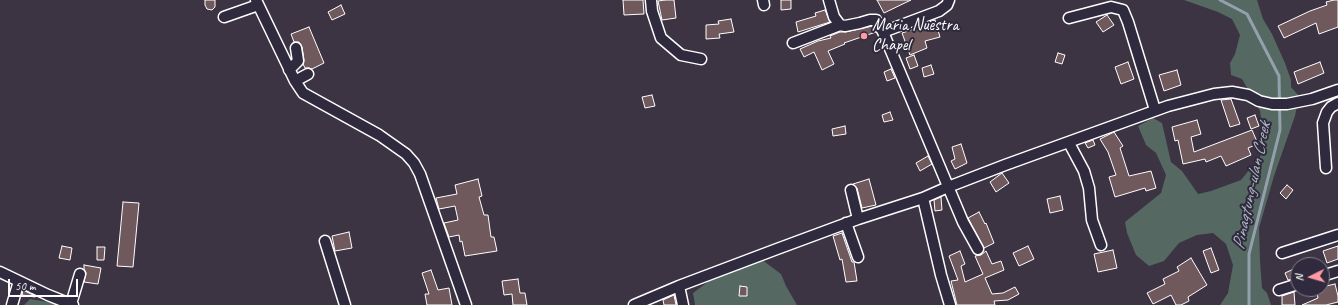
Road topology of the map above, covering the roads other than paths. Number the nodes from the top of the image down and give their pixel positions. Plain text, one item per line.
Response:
1 (651, 0) edge
2 (829, 0) edge
3 (949, 0) edge
4 (257, 3) edge
5 (224, 17) dead end
6 (1070, 18) dead end
7 (840, 25) junction
8 (884, 32) junction
9 (793, 44) dead end
10 (296, 48) dead end
11 (701, 59) dead end
12 (289, 70) junction
13 (308, 74) dead end
14 (295, 81) junction
15 (1338, 90) edge
16 (1338, 103) edge
17 (1155, 110) junction
18 (1069, 143) junction
19 (1326, 168) dead end
20 (948, 187) junction
21 (851, 190) dead end
22 (923, 198) junction
23 (858, 219) junction
24 (846, 223) junction
25 (1338, 235) edge
26 (325, 241) dead end
27 (1101, 245) dead end
28 (978, 249) dead end
29 (1282, 253) dead end
30 (858, 257) dead end
31 (0, 272) edge
32 (80, 274) dead end
33 (19, 282) junction
34 (679, 286) junction
35 (1290, 287) edge
36 (1279, 290) dead end
37 (12, 305) edge
38 (72, 305) edge
39 (345, 305) edge
40 (466, 305) edge
41 (634, 305) edge
42 (684, 305) edge
43 (950, 305) edge

1 - 11 street
2 - 7 street
3 - 8 street
4 - 5 street
4 - 12 street
6 - 17 street
7 - 8 street
7 - 9 street
8 - 20 street
10 - 12 street
12 - 14 street
13 - 14 street
14 - 40 street
15 - 17 street
16 - 19 street
17 - 18 street
18 - 20 street
18 - 27 street
20 - 22 street
20 - 28 street
21 - 23 street
22 - 23 street
22 - 43 street
23 - 24 street
24 - 30 street
24 - 34 street
25 - 29 street
26 - 39 street
31 - 33 street
32 - 38 street
33 - 37 street
33 - 38 street
34 - 41 street
34 - 42 street
35 - 36 street

